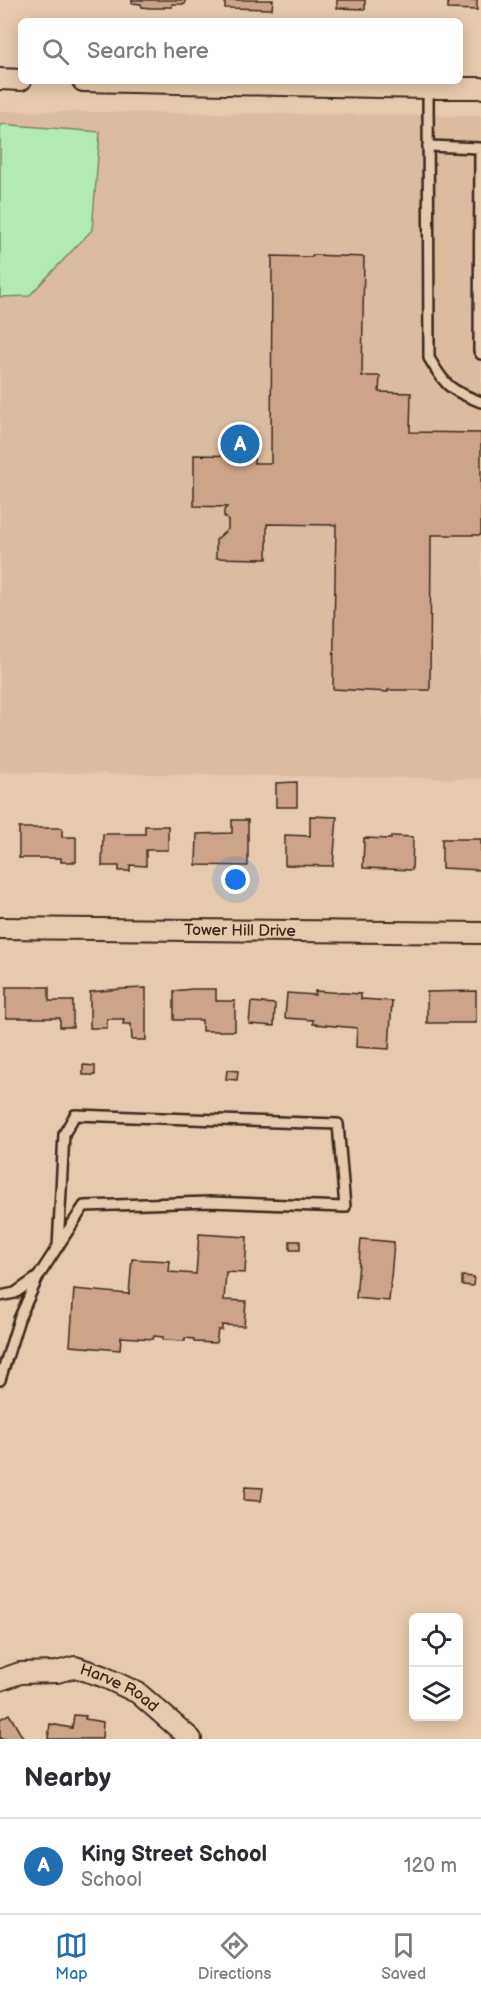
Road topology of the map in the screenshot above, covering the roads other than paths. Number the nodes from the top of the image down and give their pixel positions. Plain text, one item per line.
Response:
1 (0, 79) edge
2 (18, 80) edge
3 (231, 84) edge
4 (428, 88) junction
5 (481, 88) edge
6 (428, 146) junction
7 (481, 354) edge
8 (481, 402) edge
9 (0, 928) edge
10 (481, 933) edge
11 (58, 1247) junction
12 (38, 1277) junction
13 (0, 1296) edge
14 (0, 1380) edge
15 (0, 1680) edge
16 (191, 1739) edge

1 - 2 street
3 - 4 street
4 - 5 street
4 - 6 lane
6 - 7 lane
6 - 8 lane
9 - 10 street, Tower Hill Drive
11 - 11 lane
11 - 12 lane
12 - 13 lane
12 - 14 lane
15 - 16 street, Harve Road

